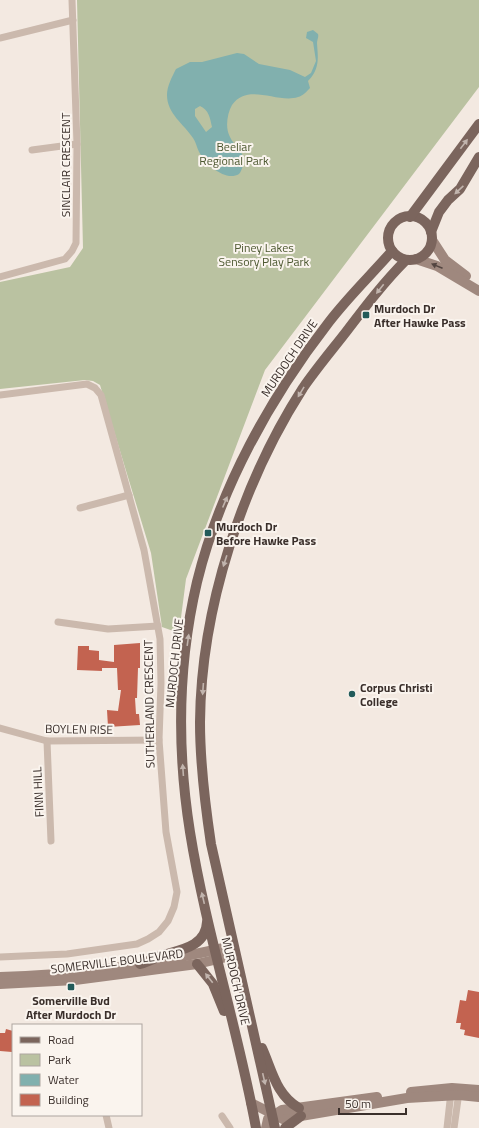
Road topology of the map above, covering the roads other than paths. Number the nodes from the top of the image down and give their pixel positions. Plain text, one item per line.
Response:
1 (72, 0) edge
2 (73, 20) junction
3 (0, 38) edge
4 (479, 124) edge
5 (77, 144) junction
6 (32, 150) dead end
7 (479, 157) edge
8 (410, 217) junction
9 (431, 236) junction
10 (392, 251) junction
11 (416, 259) junction
12 (406, 260) junction
13 (0, 277) edge
14 (479, 290) edge
15 (0, 395) edge
16 (129, 495) junction
17 (80, 508) dead end
18 (58, 622) dead end
19 (158, 626) junction
20 (0, 728) edge
21 (158, 740) junction
22 (47, 741) junction
23 (51, 841) dead end
24 (207, 914) junction
25 (234, 950) junction
26 (216, 954) junction
27 (0, 957) edge
28 (140, 964) junction
29 (197, 964) junction
30 (0, 977) edge
31 (0, 984) edge
32 (253, 1030) junction
33 (243, 1066) junction
34 (479, 1090) edge
35 (455, 1092) junction
36 (479, 1097) edge
37 (251, 1103) junction
38 (300, 1112) junction
39 (273, 1115) junction
40 (106, 1116) edge
41 (222, 1116) dead end
42 (110, 1128) edge
43 (230, 1128) edge
44 (256, 1128) edge
45 (266, 1128) edge
46 (275, 1128) edge
47 (285, 1128) edge
48 (447, 1128) edge
49 (454, 1128) edge

1 - 2 street, SINCLAIR CRESCENT
2 - 3 street
2 - 5 street, SINCLAIR CRESCENT
8 -> 4 main road
5 - 6 street
5 - 13 street, SINCLAIR CRESCENT
7 -> 9 main road
8 - 9 main road
8 - 10 main road
9 - 11 main road
9 - 14 main road
10 - 12 main road
24 -> 10 main road, MURDOCH DRIVE
11 - 12 main road
14 -> 11 main road
12 -> 25 main road, MURDOCH DRIVE
15 - 16 street, SUTHERLAND CRESCENT
16 - 17 street
16 - 19 street, SUTHERLAND CRESCENT
18 - 19 street
19 - 21 street, SUTHERLAND CRESCENT
20 - 22 street, BOYLEN RISE
21 - 22 street, BOYLEN RISE
21 - 27 street, SUTHERLAND CRESCENT
22 - 23 street, FINN HILL
24 - 26 main road, MURDOCH DRIVE
24 - 28 main road
25 - 26 main road, SOMERVILLE BOULEVARD
25 - 32 main road, MURDOCH DRIVE
26 - 28 main road, SOMERVILLE BOULEVARD
26 - 29 main road, SOMERVILLE BOULEVARD
26 - 33 main road, MURDOCH DRIVE
28 - 30 main road, SOMERVILLE BOULEVARD
29 - 31 main road, SOMERVILLE BOULEVARD
33 -> 29 main road
32 - 38 main road
32 -> 39 main road, MURDOCH DRIVE
33 - 37 main road, MURDOCH DRIVE
34 - 35 main road
35 - 36 main road
35 - 38 main road
35 - 48 street
35 - 49 street
37 - 39 main road
37 - 44 main road, MURDOCH DRIVE
38 - 39 main road
38 - 47 main road
39 - 45 main road
39 - 46 main road, MURDOCH DRIVE
40 - 42 street
41 - 43 street

